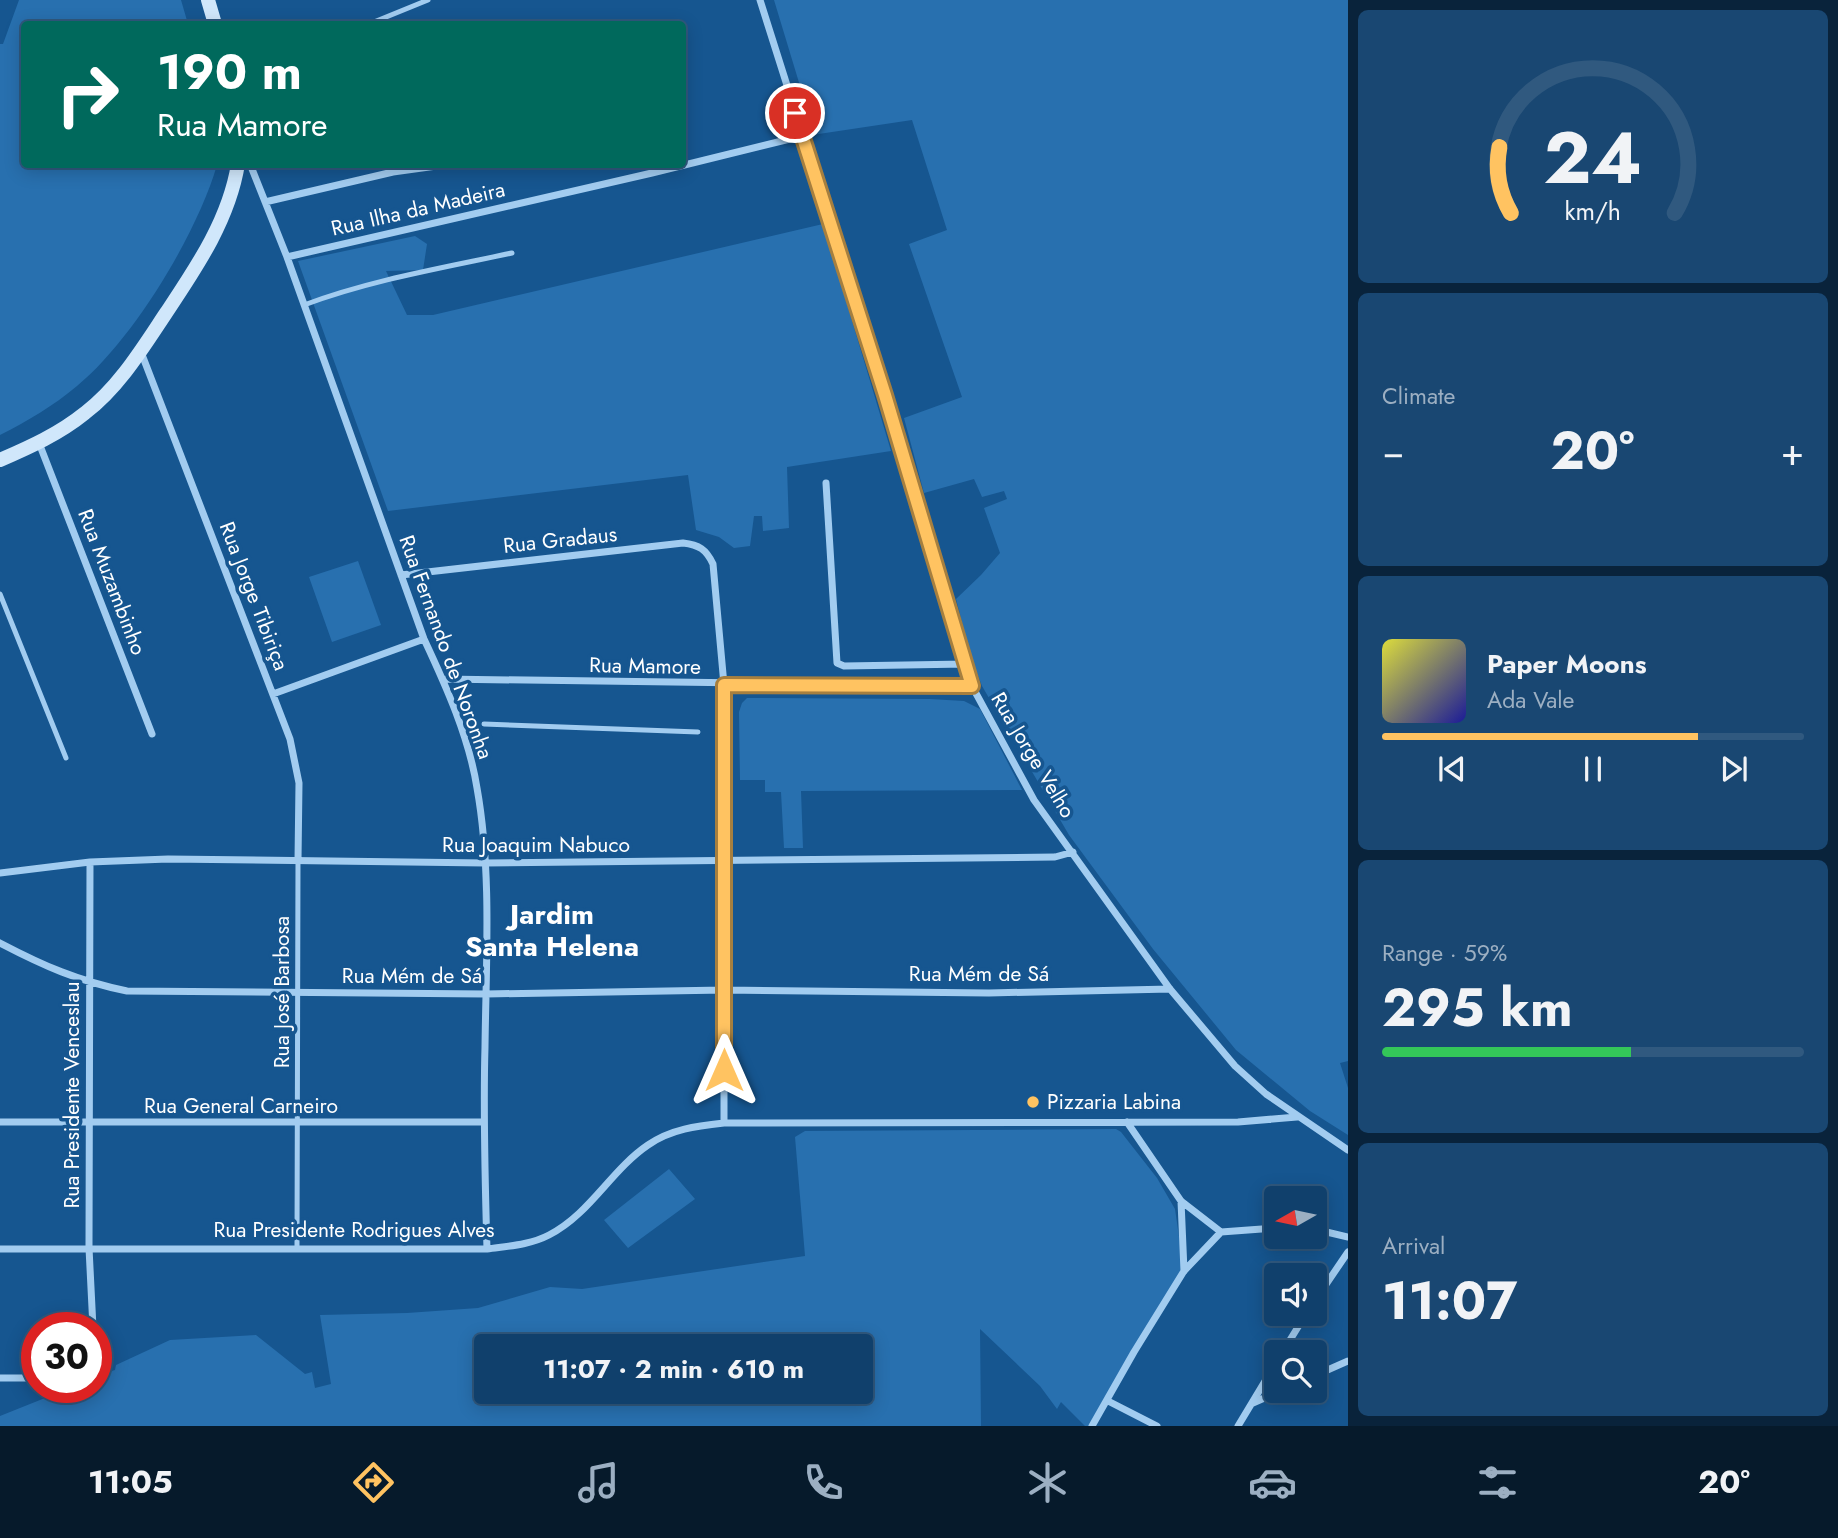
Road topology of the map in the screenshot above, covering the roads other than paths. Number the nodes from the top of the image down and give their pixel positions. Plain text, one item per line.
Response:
1 (208, 0) edge
2 (428, 0) edge
3 (760, 0) edge
4 (214, 21) edge
5 (376, 21) edge
6 (802, 135) junction
7 (686, 164) edge
8 (238, 168) edge
9 (252, 168) edge
10 (400, 168) edge
11 (422, 168) edge
12 (672, 168) edge
13 (393, 172) junction
14 (265, 201) junction
15 (512, 253) dead end
16 (287, 257) junction
17 (304, 304) junction
18 (141, 352) junction
19 (39, 443) junction
20 (0, 460) edge
21 (826, 483) dead end
22 (401, 575) junction
23 (0, 594) edge
24 (424, 639) junction
25 (966, 664) junction
26 (443, 679) junction
27 (724, 685) junction
28 (972, 686) junction
29 (274, 694) junction
30 (484, 724) dead end
31 (698, 732) dead end
32 (152, 734) dead end
33 (66, 758) dead end
34 (1073, 852) junction
35 (298, 860) junction
36 (90, 862) junction
37 (725, 862) junction
38 (485, 863) junction
39 (0, 873) edge
40 (0, 943) edge
41 (90, 984) junction
42 (1170, 989) junction
43 (724, 990) junction
44 (299, 994) junction
45 (486, 994) junction
46 (1297, 1117) junction
47 (0, 1122) edge
48 (483, 1122) junction
49 (1128, 1122) junction
50 (297, 1123) junction
51 (724, 1123) junction
52 (91, 1124) junction
53 (1348, 1150) edge
54 (1181, 1201) junction
55 (1264, 1229) edge
56 (1221, 1232) junction
57 (1327, 1232) edge
58 (1348, 1237) edge
59 (89, 1248) junction
60 (297, 1248) junction
61 (487, 1248) junction
62 (0, 1249) edge
63 (1348, 1252) edge
64 (1184, 1271) junction
65 (1327, 1283) edge
66 (92, 1312) edge
67 (1348, 1361) edge
68 (1327, 1370) edge
69 (0, 1378) edge
70 (21, 1378) edge
71 (1264, 1384) edge
72 (1264, 1398) edge
73 (1108, 1401) junction
74 (1252, 1404) junction
75 (1093, 1426) edge
76 (1157, 1426) edge
77 (1238, 1426) edge

1 - 4 main road
2 - 5 lane
3 - 6 street, Rua Jorge Velho
6 - 7 street, Rua Ilha da Madeira
6 - 25 street, Rua Jorge Velho
8 - 18 main road
9 - 14 street, Rua Fernando de Noronha
10 - 13 street
11 - 13 street
12 - 16 street, Rua Ilha da Madeira
13 - 14 street
14 - 16 street, Rua Fernando de Noronha
15 - 17 lane
16 - 17 street, Rua Fernando de Noronha
17 - 22 street, Rua Fernando de Noronha
18 - 19 main road
18 - 29 street, Rua Jorge Tibiriça
19 - 20 main road
19 - 32 street, Rua Muzambinho
21 - 25 street
22 - 24 street, Rua Fernando de Noronha
22 - 27 street, Rua Gradaus
23 - 33 lane
24 - 26 street, Rua Fernando de Noronha
24 - 29 street
25 - 28 street, Rua Jorge Velho
26 - 27 street, Rua Mamore
26 - 38 street, Rua Fernando de Noronha
27 - 28 street, Rua Mamore
27 - 37 street
28 - 34 street, Rua Jorge Velho
29 - 35 street, Rua Jorge Tibiriça
30 - 31 lane
34 - 37 street, Rua Joaquim Nabuco
34 - 42 street, Rua Jorge Velho
35 - 36 street, Rua Joaquim Nabuco
35 - 38 street, Rua Joaquim Nabuco
35 - 44 lane, Rua José Barbosa
36 - 39 street, Rua Joaquim Nabuco
36 - 41 street, Rua Presidente Venceslau
37 - 38 street, Rua Joaquim Nabuco
37 - 43 street
38 - 45 street, Rua Fernando de Noronha
40 - 41 street, Rua Mém de Sá
41 - 44 street, Rua Mém de Sá
41 - 52 street, Rua Presidente Venceslau
42 - 43 street, Rua Mém de Sá
42 - 46 street, Rua Jorge Velho
43 - 45 street, Rua Mém de Sá
43 - 51 street
44 - 45 street, Rua Mém de Sá
44 - 50 lane, Rua José Barbosa
45 - 48 street, Rua Fernando de Noronha
46 - 49 street, Rua Presidente Rodrigues Alves
46 - 53 street, Rua Jorge Velho
47 - 52 street, Rua General Carneiro
48 - 50 street, Rua General Carneiro
48 - 61 street, Rua Fernando de Noronha
49 - 51 street, Rua Presidente Rodrigues Alves
49 - 54 street
50 - 52 street, Rua General Carneiro
50 - 60 lane, Rua José Barbosa
51 - 61 street, Rua Presidente Rodrigues Alves
52 - 59 street, Rua Presidente Venceslau
54 - 56 street
54 - 64 street
55 - 56 street
56 - 64 street
57 - 58 street
59 - 60 street, Rua Presidente Rodrigues Alves
59 - 62 street, Rua Presidente Rodrigues Alves
59 - 66 street, Rua Presidente Venceslau
60 - 61 street, Rua Presidente Rodrigues Alves
63 - 65 street
64 - 73 street
67 - 68 street
69 - 70 street
71 - 74 street
72 - 74 street
73 - 75 street
73 - 76 street
74 - 77 street

